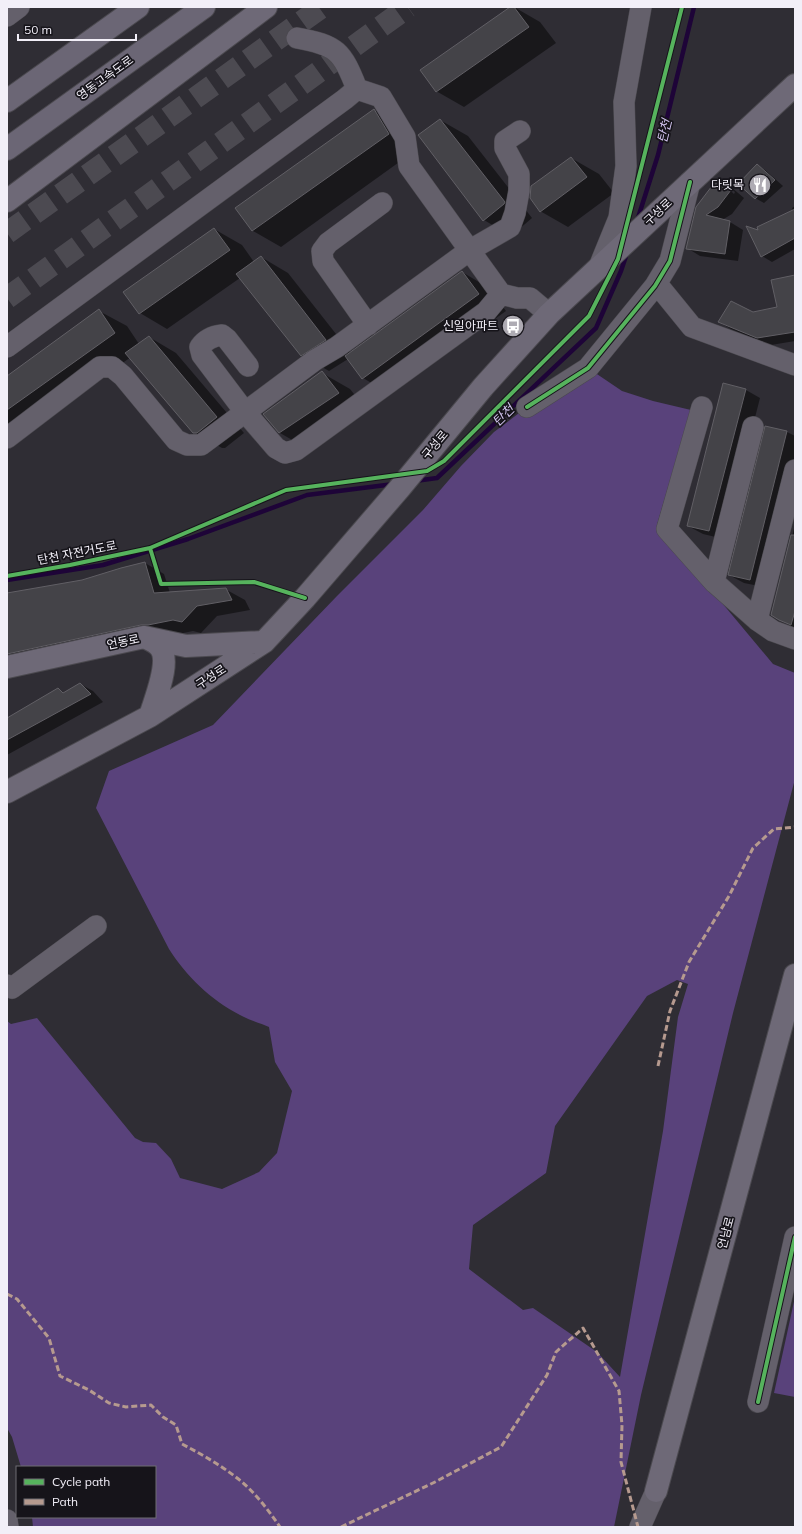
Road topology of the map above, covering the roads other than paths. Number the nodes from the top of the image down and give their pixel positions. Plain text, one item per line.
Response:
1 (19, 7) edge
2 (138, 7) edge
3 (204, 7) edge
4 (266, 7) edge
5 (641, 7) edge
6 (7, 16) edge
7 (297, 38) dead end
8 (795, 85) edge
9 (357, 89) junction
10 (7, 101) edge
11 (520, 131) dead end
12 (7, 149) edge
13 (690, 182) junction
14 (7, 201) edge
15 (382, 203) dead end
16 (470, 250) junction
17 (602, 264) junction
18 (657, 284) junction
19 (502, 294) junction
20 (549, 314) junction
21 (368, 325) junction
22 (7, 346) edge
23 (795, 365) edge
24 (248, 366) dead end
25 (527, 407) dead end
26 (702, 407) dead end
27 (245, 412) junction
28 (753, 427) dead end
29 (7, 438) edge
30 (795, 470) edge
31 (714, 582) junction
32 (758, 620) junction
33 (144, 637) junction
34 (795, 639) edge
35 (264, 642) junction
36 (7, 667) edge
37 (150, 716) junction
38 (7, 792) edge
39 (96, 926) dead end
40 (795, 976) edge
41 (7, 985) edge
42 (795, 1237) edge
43 (758, 1402) dead end
44 (656, 1491) junction
45 (7, 1520) edge
46 (8, 1527) edge
47 (640, 1527) edge
48 (652, 1527) edge

1 - 6 street
2 - 10 highway
3 - 12 highway, 영동고속도로
4 - 14 main road
5 - 17 street
7 - 9 street
8 - 13 main road, 구성로
9 - 16 street
9 - 22 street
11 - 16 street
13 - 17 main road, 구성로
13 - 18 street
15 - 21 street
16 - 19 street
16 - 21 street
17 - 20 main road, 구성로
18 - 23 street
18 - 25 street
19 - 20 street
19 - 27 street
20 - 35 main road, 구성로
21 - 27 street
24 - 27 street
26 - 31 street
27 - 29 street
28 - 31 street
30 - 32 street
31 - 32 street
32 - 34 street
33 - 35 main road, 언동로
33 - 36 main road, 언동로
33 - 37 main road
35 - 37 main road, 구성로
37 - 38 main road, 구성로
39 - 41 street
40 - 44 main road, 언남로
42 - 43 street
44 - 47 street
44 - 48 street
45 - 46 street

